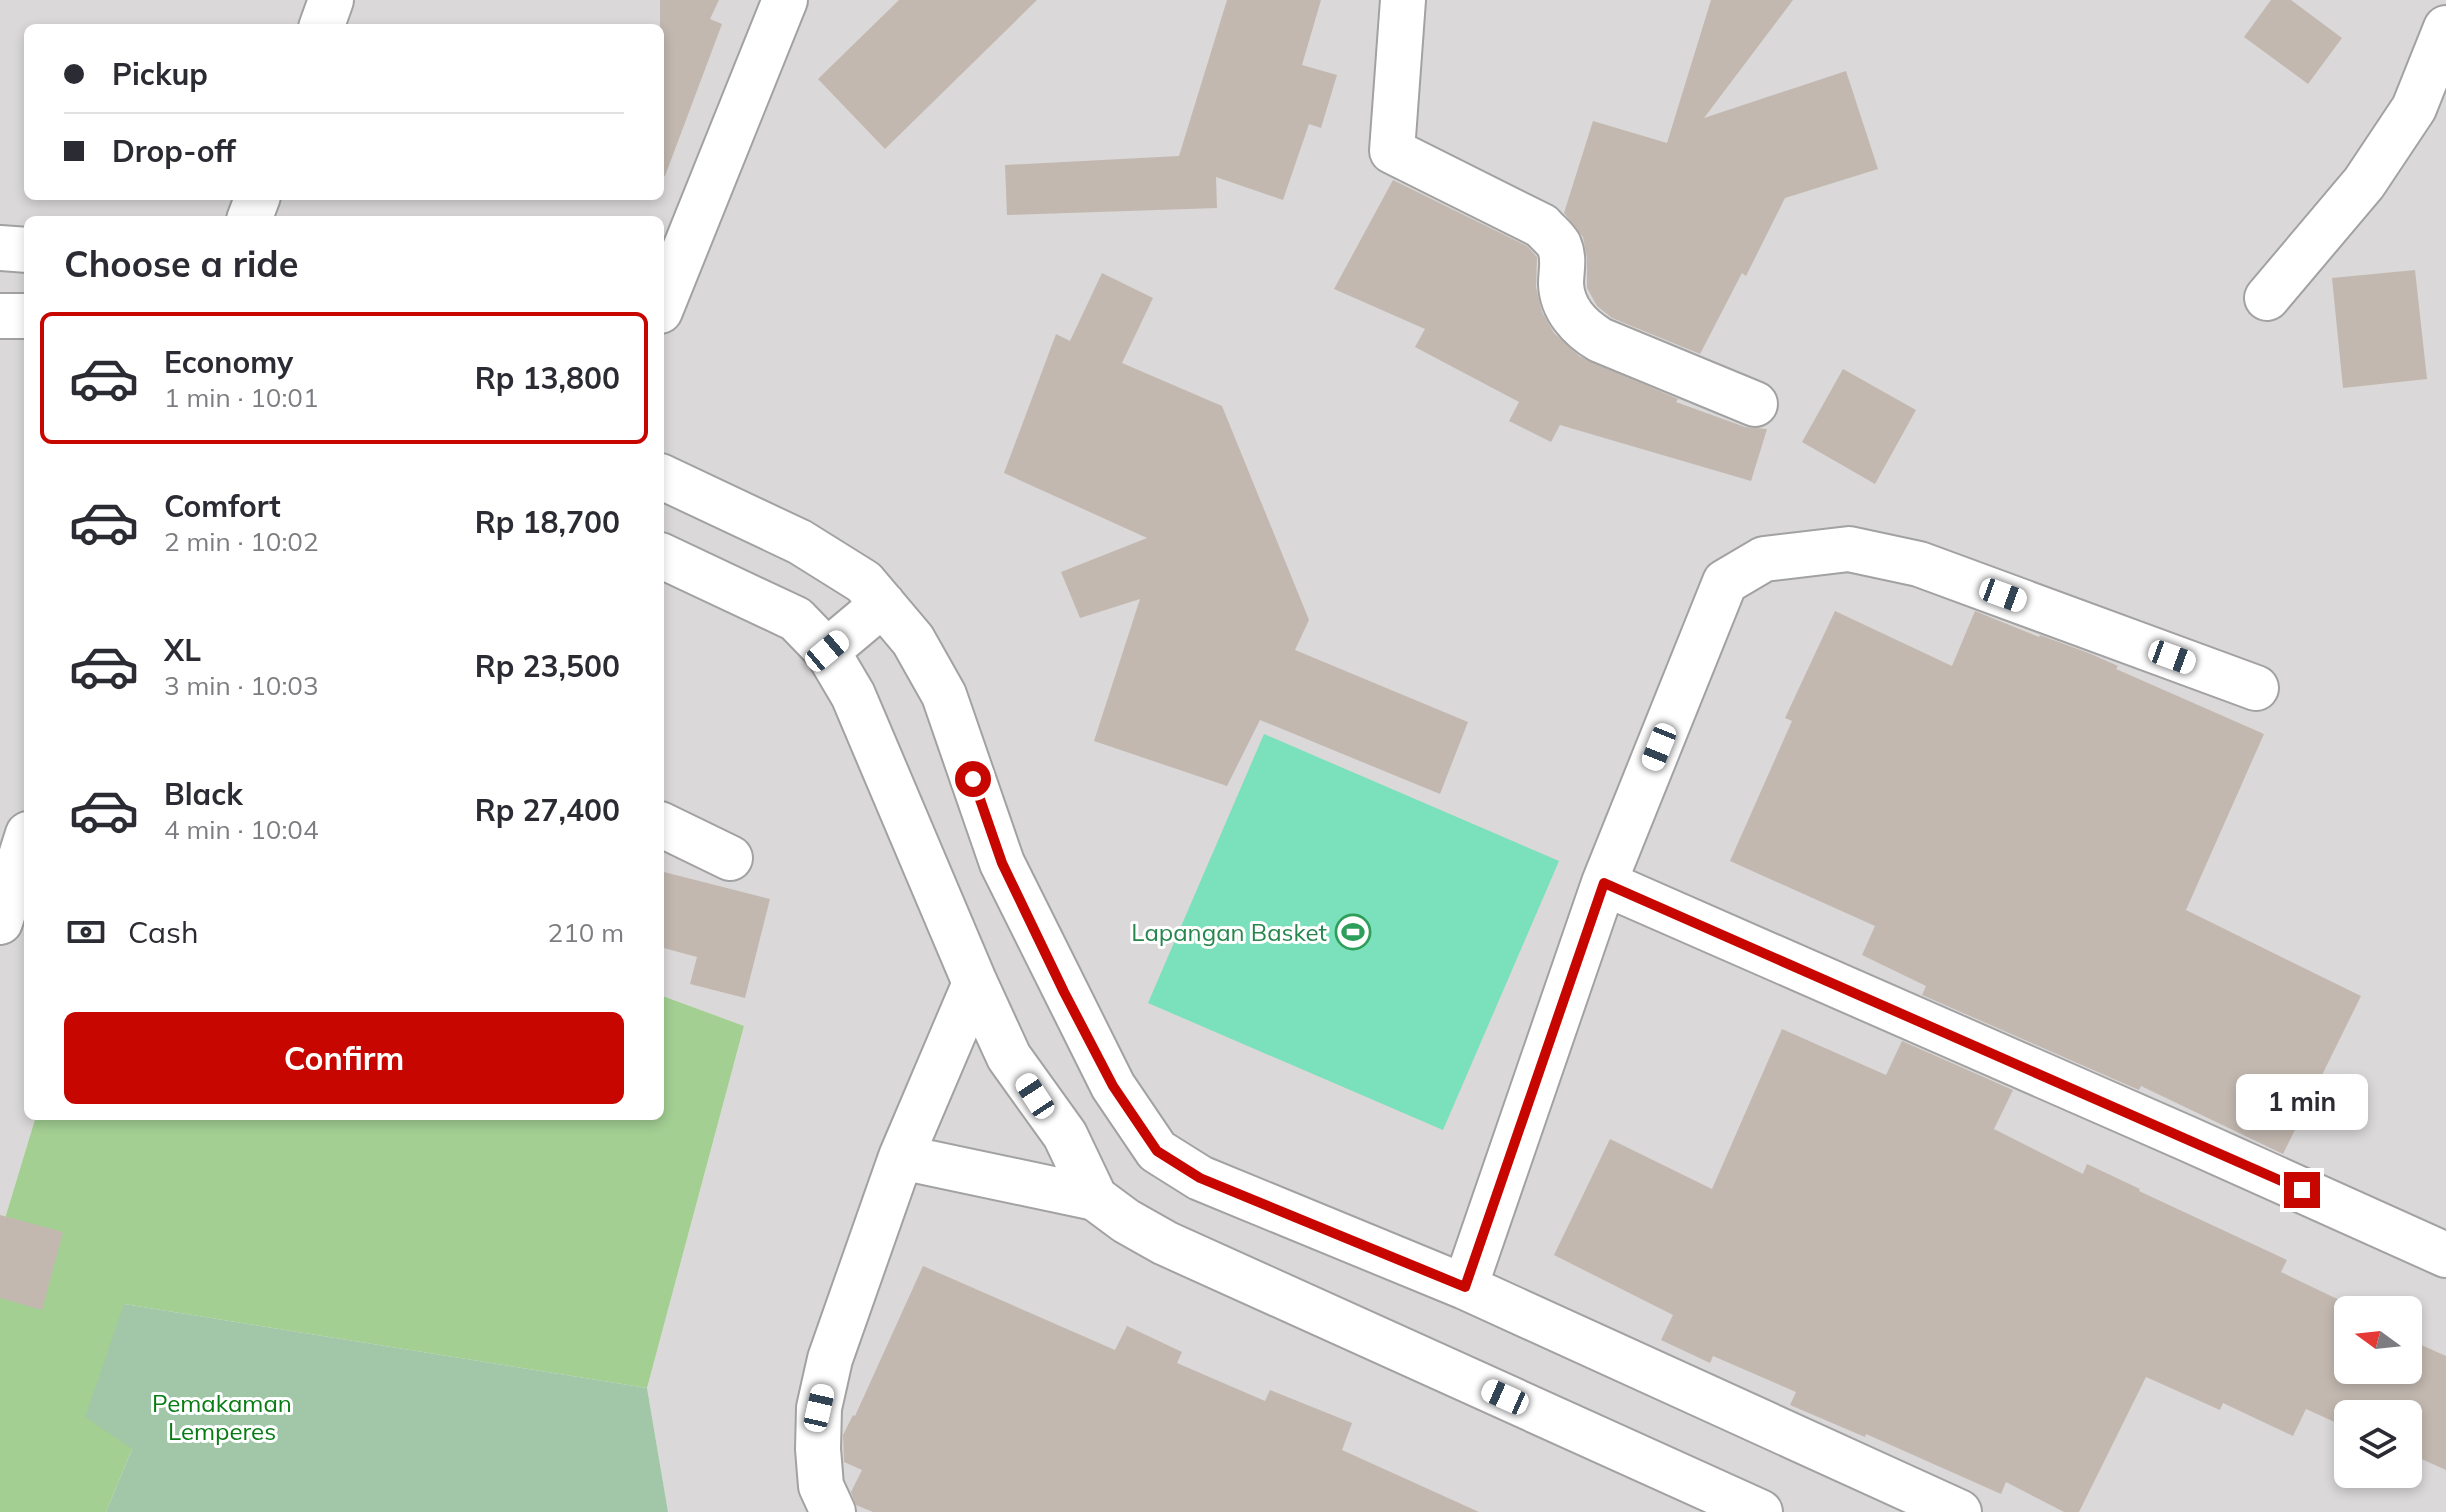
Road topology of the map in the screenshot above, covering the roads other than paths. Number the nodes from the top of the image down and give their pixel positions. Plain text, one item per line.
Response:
1 (331, 0) edge
2 (785, 0) edge
3 (1403, 0) edge
4 (322, 24) edge
5 (2446, 28) edge
6 (0, 248) edge
7 (24, 250) edge
8 (2267, 298) dead end
9 (664, 301) edge
10 (0, 316) edge
11 (24, 316) edge
12 (1755, 404) dead end
13 (664, 478) edge
14 (664, 557) edge
15 (883, 604) junction
16 (827, 651) junction
17 (2256, 688) dead end
18 (664, 826) edge
19 (24, 847) edge
20 (730, 858) dead end
21 (1604, 883) junction
22 (0, 922) edge
23 (975, 983) junction
24 (901, 1157) junction
25 (1095, 1198) junction
26 (2446, 1255) edge
27 (1465, 1287) junction
28 (833, 1512) edge
29 (1760, 1512) edge
30 (1959, 1512) edge

1 - 4 street
2 - 9 street
3 - 12 street
5 - 8 street
6 - 7 street
10 - 11 street
13 - 15 street
14 - 16 street
15 - 16 street
15 - 27 street
16 - 23 street
17 - 21 street
18 - 20 street
19 - 22 street
21 - 26 street
21 - 27 street
23 - 24 street
23 - 25 street
24 - 25 street
24 - 28 street
25 - 29 street
27 - 30 street

